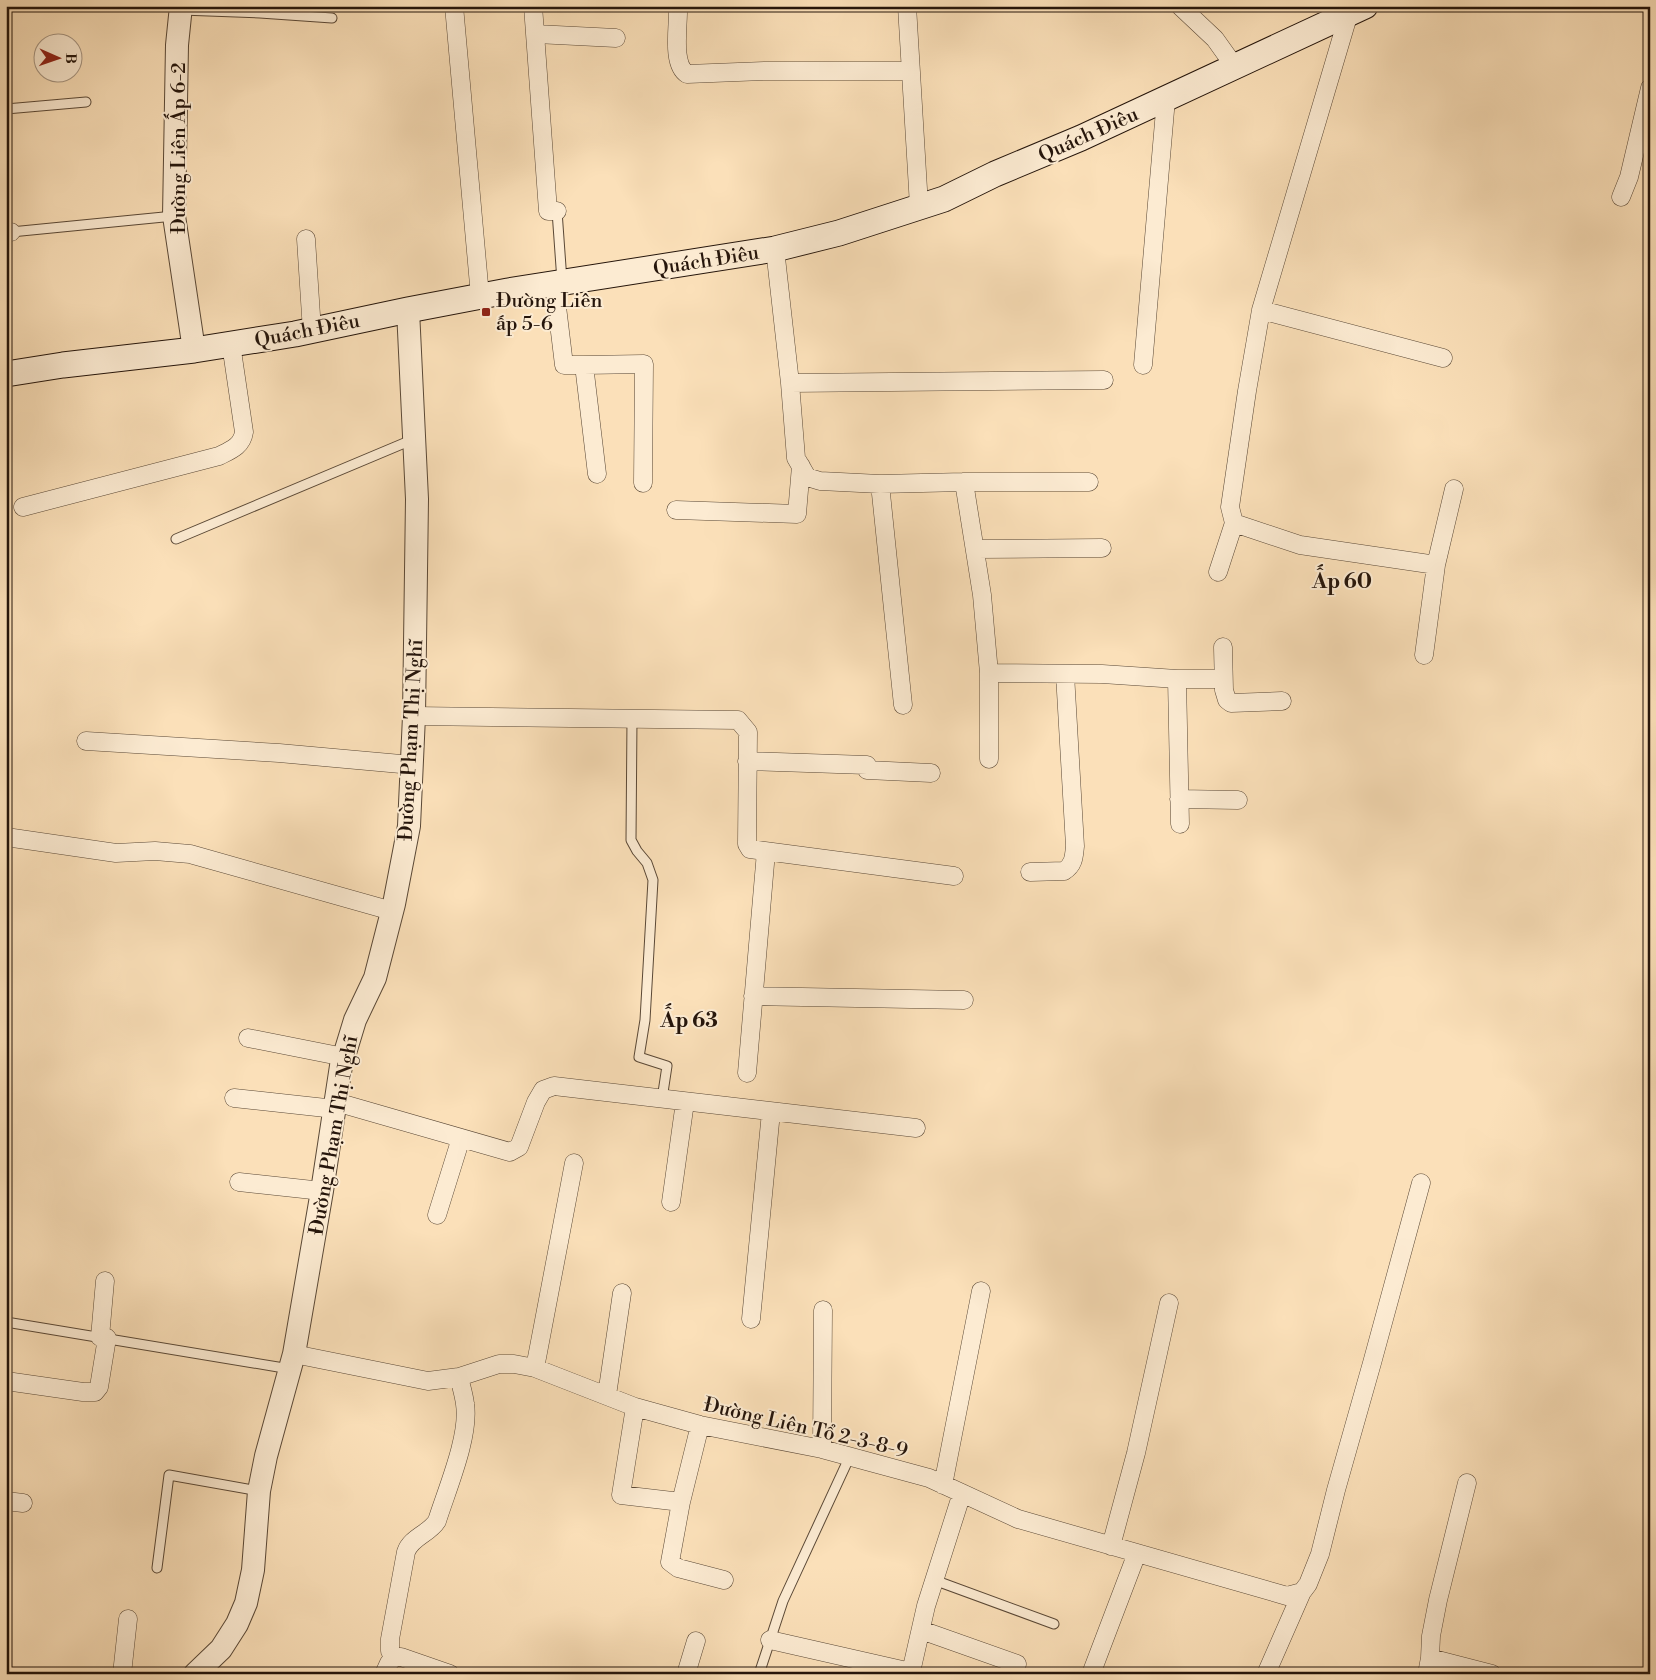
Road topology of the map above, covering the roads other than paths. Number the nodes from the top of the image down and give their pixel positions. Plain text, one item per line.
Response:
1 (454, 6) edge
2 (533, 6) edge
3 (678, 6) edge
4 (907, 6) edge
5 (1180, 6) edge
6 (181, 8) edge
7 (1354, 9) edge
8 (332, 18) dead end
9 (536, 34) junction
10 (616, 38) dead end
11 (1235, 67) junction
12 (911, 71) junction
13 (1650, 88) edge
14 (1166, 99) junction
15 (86, 102) dead end
16 (6, 109) edge
17 (1621, 197) dead end
18 (919, 206) junction
19 (557, 211) joint
20 (174, 216) junction
21 (9, 232) edge
22 (306, 239) dead end
23 (775, 248) junction
24 (558, 282) junction
25 (480, 296) junction
26 (408, 310) junction
27 (1261, 310) junction
28 (312, 331) junction
29 (231, 344) junction
30 (194, 350) junction
31 (1443, 358) dead end
32 (584, 365) junction
33 (1143, 365) dead end
34 (6, 374) edge
35 (1104, 380) dead end
36 (790, 384) junction
37 (414, 439) junction
38 (801, 466) junction
39 (597, 474) dead end
40 (964, 482) junction
41 (1089, 482) dead end
42 (643, 483) dead end
43 (880, 484) junction
44 (1454, 489) dead end
45 (23, 507) dead end
46 (676, 510) dead end
47 (1234, 523) junction
48 (176, 540) dead end
49 (1102, 548) dead end
50 (975, 549) junction
51 (1436, 565) junction
52 (1218, 572) dead end
53 (1223, 647) dead end
54 (1424, 655) dead end
55 (989, 673) junction
56 (1065, 674) junction
57 (1177, 679) junction
58 (1223, 679) junction
59 (1282, 701) dead end
60 (903, 705) dead end
61 (414, 716) junction
62 (632, 720) junction
63 (86, 740) dead end
64 (989, 759) dead end
65 (747, 761) junction
66 (412, 765) junction
67 (931, 773) dead end
68 (1179, 799) junction
69 (1238, 800) dead end
70 (1180, 824) dead end
71 (6, 837) edge
72 (766, 852) junction
73 (1030, 872) dead end
74 (954, 876) dead end
75 (392, 911) junction
76 (753, 996) junction
77 (964, 1000) dead end
78 (248, 1038) dead end
79 (344, 1058) junction
80 (747, 1073) dead end
81 (234, 1098) dead end
82 (662, 1099) junction
83 (685, 1102) junction
84 (336, 1106) junction
85 (771, 1112) junction
86 (916, 1128) dead end
87 (460, 1138) junction
88 (574, 1163) dead end
89 (239, 1182) dead end
90 (1421, 1183) dead end
91 (322, 1191) junction
92 (671, 1202) dead end
93 (437, 1215) dead end
94 (105, 1281) dead end
95 (981, 1291) dead end
96 (622, 1293) dead end
97 (1169, 1303) dead end
98 (823, 1310) dead end
99 (751, 1319) dead end
100 (6, 1322) edge
101 (104, 1338) junction
102 (292, 1362) junction
103 (535, 1368) junction
104 (459, 1377) junction
105 (6, 1381) edge
106 (607, 1395) junction
107 (636, 1407) junction
108 (700, 1425) junction
109 (822, 1449) junction
110 (850, 1456) junction
111 (1467, 1483) dead end
112 (943, 1484) junction
113 (259, 1490) junction
114 (962, 1493) junction
115 (681, 1502) junction
116 (1111, 1546) junction
117 (1137, 1553) junction
118 (157, 1568) dead end
119 (724, 1580) dead end
120 (934, 1580) junction
121 (1302, 1592) junction
122 (128, 1619) dead end
123 (1054, 1624) dead end
124 (921, 1630) junction
125 (770, 1640) junction
126 (696, 1641) dead end
127 (394, 1657) junction
128 (1017, 1664) dead end
129 (1428, 1666) edge
130 (911, 1673) edge
131 (122, 1674) edge
132 (195, 1674) edge
133 (384, 1674) edge
134 (450, 1674) edge
135 (686, 1674) edge
136 (759, 1674) edge
137 (1091, 1674) edge
138 (1266, 1674) edge
139 (1492, 1674) edge

1 - 25 street
2 - 9 street
3 - 12 street
4 - 12 street
5 - 11 street
6 - 8 lane
6 - 20 street, Đường Liên Ấp 6-2
7 - 11 main road, Quách Điêu
7 - 27 street
9 - 10 street
9 - 19 street
11 - 14 main road, Quách Điêu
12 - 18 street
13 - 17 street
14 - 18 main road, Quách Điêu
14 - 33 street
15 - 16 lane
18 - 23 main road, Quách Điêu
19 - 24 lane
20 - 21 lane
20 - 30 street, Đường Liên Ấp 6-2
22 - 28 street
23 - 24 main road, Quách Điêu
23 - 36 street
24 - 25 main road, Quách Điêu
24 - 32 street
25 - 26 main road, Quách Điêu
26 - 28 main road, Quách Điêu
26 - 37 street, Đường Phạm Thị Nghĩ
27 - 31 street
27 - 47 street
28 - 29 main road, Quách Điêu
29 - 30 main road, Quách Điêu
29 - 45 street
30 - 34 main road, Quách Điêu
32 - 39 street
32 - 42 street
35 - 36 street
36 - 38 street
37 - 48 lane
37 - 61 street, Đường Phạm Thị Nghĩ
38 - 43 street
38 - 46 street
40 - 41 street
40 - 43 street
40 - 50 street
43 - 60 street
44 - 51 street
47 - 51 street
47 - 52 street
49 - 50 street
50 - 55 street
51 - 54 street
53 - 58 street
55 - 56 street
55 - 64 street
56 - 57 street
56 - 73 street
57 - 58 street
57 - 68 street
58 - 59 street
61 - 62 street
61 - 66 street, Đường Phạm Thị Nghĩ
62 - 65 street
62 - 82 lane
63 - 66 street
65 - 67 street
65 - 72 street
66 - 75 street, Đường Phạm Thị Nghĩ
68 - 69 street
68 - 70 street
71 - 75 street
72 - 74 street
72 - 76 street
75 - 79 street, Đường Phạm Thị Nghĩ
76 - 77 street
76 - 80 street
78 - 79 street
79 - 84 street, Đường Phạm Thị Nghĩ
81 - 84 street
82 - 83 street
82 - 87 street
83 - 85 street
83 - 92 street
84 - 87 street
84 - 91 street, Đường Phạm Thị Nghĩ
85 - 86 street
85 - 99 street
87 - 93 street
88 - 103 street
89 - 91 street
90 - 121 street
91 - 102 street, Đường Phạm Thị Nghĩ
94 - 101 street
95 - 112 street
96 - 106 street
97 - 116 street
98 - 109 street
100 - 101 lane
101 - 102 lane
101 - 105 street
102 - 104 street, Đường Liên Tổ 2-3-8-9
102 - 113 street, Đường Phạm Thị Nghĩ
103 - 104 street, Đường Liên Tổ 2-3-8-9
103 - 106 street, Đường Liên Tổ 2-3-8-9
104 - 127 street
106 - 107 street, Đường Liên Tổ 2-3-8-9
107 - 108 street, Đường Liên Tổ 2-3-8-9
107 - 115 street
108 - 109 street, Đường Liên Tổ 2-3-8-9
108 - 115 street
109 - 110 street, Đường Liên Tổ 2-3-8-9
110 - 112 street, Đường Liên Tổ 2-3-8-9
110 - 125 lane
111 - 129 street
112 - 114 street, Đường Liên Tổ 2-3-8-9
113 - 118 lane
113 - 132 street, Đường Phạm Thị Nghĩ
114 - 116 street, Đường Liên Tổ 2-3-8-9
114 - 120 street
115 - 119 street
116 - 117 street, Đường Liên Tổ 2-3-8-9
117 - 121 street, Đường Liên Tổ 2-3-8-9
117 - 137 street
120 - 123 lane
120 - 124 street
121 - 138 street
122 - 131 street
124 - 128 street
124 - 130 street
125 - 130 street
125 - 136 lane
126 - 135 street
127 - 133 street
127 - 134 street
129 - 139 street

